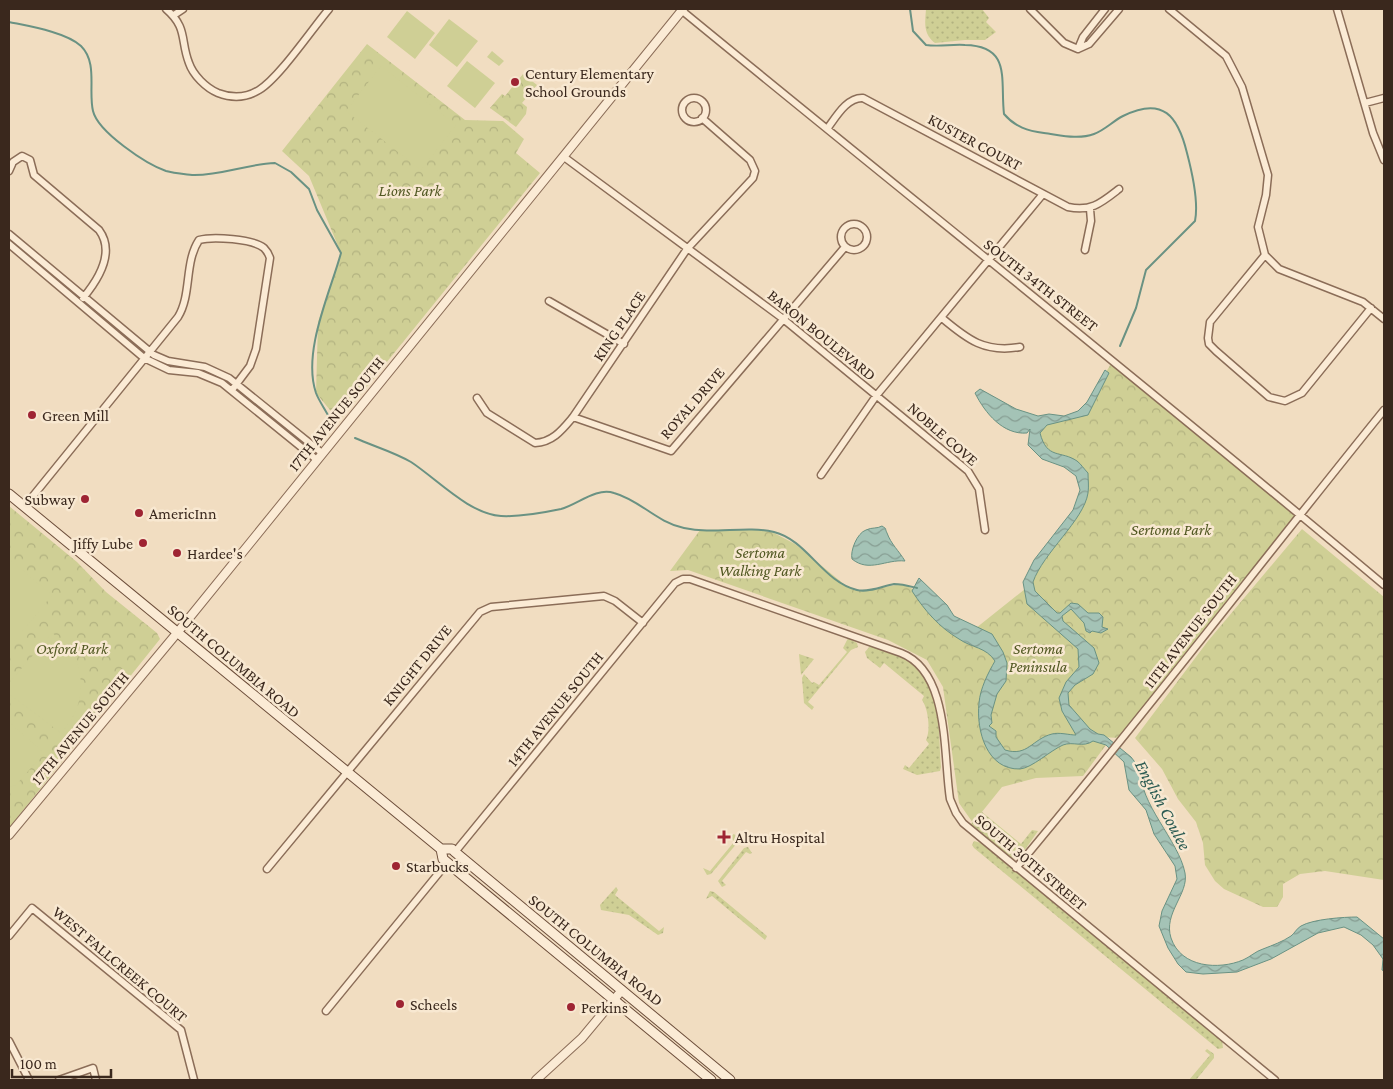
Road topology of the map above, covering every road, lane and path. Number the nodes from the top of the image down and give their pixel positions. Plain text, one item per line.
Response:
1 (166, 9) edge
2 (183, 9) edge
3 (329, 9) edge
4 (681, 9) edge
5 (1030, 9) edge
6 (1105, 9) edge
7 (1119, 9) edge
8 (1169, 9) edge
9 (1337, 9) edge
10 (174, 16) junction
11 (1078, 49) junction
12 (1384, 98) edge
13 (1366, 103) junction
14 (702, 118) dead end
15 (827, 129) junction
16 (564, 157) junction
17 (1384, 160) edge
18 (9, 172) edge
19 (1119, 190) dead end
20 (1043, 194) junction
21 (1090, 209) junction
22 (9, 234) edge
23 (9, 244) edge
24 (845, 247) junction
25 (686, 249) junction
26 (1085, 250) dead end
27 (1265, 255) junction
28 (988, 261) junction
29 (85, 296) junction
30 (549, 301) dead end
31 (79, 302) junction
32 (1371, 308) junction
33 (782, 318) junction
34 (942, 318) junction
35 (1384, 319) edge
36 (624, 344) junction
37 (1020, 347) dead end
38 (150, 351) junction
39 (144, 358) junction
40 (234, 387) junction
41 (876, 396) junction
42 (477, 398) dead end
43 (1384, 410) edge
44 (573, 417) junction
45 (319, 457) junction
46 (821, 475) dead end
47 (9, 494) edge
48 (24, 506) junction
49 (1300, 514) junction
50 (984, 530) dead end
51 (675, 583) joint
52 (1384, 585) edge
53 (642, 622) junction
54 (177, 633) junction
55 (347, 773) junction
56 (9, 835) edge
57 (441, 849) junction
58 (455, 852) junction
59 (447, 863) junction
60 (1016, 868) junction
61 (267, 870) dead end
62 (482, 875) junction
63 (9, 936) edge
64 (622, 990) junction
65 (613, 1000) junction
66 (326, 1011) dead end
67 (9, 1041) edge
68 (29, 1080) edge
69 (59, 1080) edge
70 (96, 1080) edge
71 (194, 1080) edge
72 (536, 1080) edge
73 (711, 1080) edge
74 (730, 1080) edge
75 (1275, 1080) edge

1 - 10 street
2 - 10 street
3 - 10 street
4 - 15 street, SOUTH 34TH STREET
4 - 16 street, 17TH AVENUE SOUTH
5 - 11 street
6 - 11 street
7 - 11 street
8 - 27 street
9 - 13 street
12 - 13 street
13 - 17 street
14 - 25 street, KING PLACE
15 - 20 street, KUSTER COURT
15 - 28 street, SOUTH 34TH STREET
16 - 25 street, BARON BOULEVARD
16 - 45 street, 17TH AVENUE SOUTH
18 - 29 street
19 - 21 street
20 - 21 street, KUSTER COURT
20 - 28 street, BARON BOULEVARD
21 - 26 street
22 - 29 street
23 - 31 street
24 - 24 street
24 - 33 street
25 - 33 street, BARON BOULEVARD
25 - 36 street, KING PLACE
27 - 32 street
27 - 32 street
28 - 34 street, BARON BOULEVARD
28 - 49 street, SOUTH 34TH STREET
29 - 31 street
29 - 38 street
30 - 36 street
31 - 39 street
32 - 35 street
33 - 41 street, BARON BOULEVARD
33 - 44 street, ROYAL DRIVE
34 - 37 street
34 - 41 street, BARON BOULEVARD
36 - 44 street, KING PLACE
38 - 39 street
38 - 40 street
38 - 40 street
39 - 40 street
39 - 48 street
40 - 45 street
41 - 46 street
41 - 50 street, NOBLE COVE
42 - 44 street, KING PLACE
43 - 49 street, 11TH AVENUE SOUTH
45 - 54 street, 17TH AVENUE SOUTH
47 - 48 main road, SOUTH COLUMBIA ROAD
48 - 54 main road, SOUTH COLUMBIA ROAD
49 - 52 street, SOUTH 34TH STREET
49 - 60 street, 11TH AVENUE SOUTH
51 - 53 street, 14TH AVENUE SOUTH
51 - 60 street, SOUTH 30TH STREET
53 - 55 street, KNIGHT DRIVE
53 - 58 street, 14TH AVENUE SOUTH
54 - 55 main road, SOUTH COLUMBIA ROAD
54 - 56 street, 17TH AVENUE SOUTH
55 - 57 main road, SOUTH COLUMBIA ROAD
55 - 61 street, KNIGHT DRIVE
57 - 58 main road, SOUTH COLUMBIA ROAD
57 - 59 main road, SOUTH COLUMBIA ROAD
58 - 62 main road, SOUTH COLUMBIA ROAD
59 - 62 main road
59 - 65 main road, SOUTH COLUMBIA ROAD
59 - 66 street
60 - 75 street, SOUTH 30TH STREET
62 - 64 main road, SOUTH COLUMBIA ROAD
63 - 71 street, WEST FALLCREEK COURT
64 - 65 street
64 - 74 main road, SOUTH COLUMBIA ROAD
65 - 72 street
65 - 73 main road, SOUTH COLUMBIA ROAD
67 - 68 street
69 - 70 street

